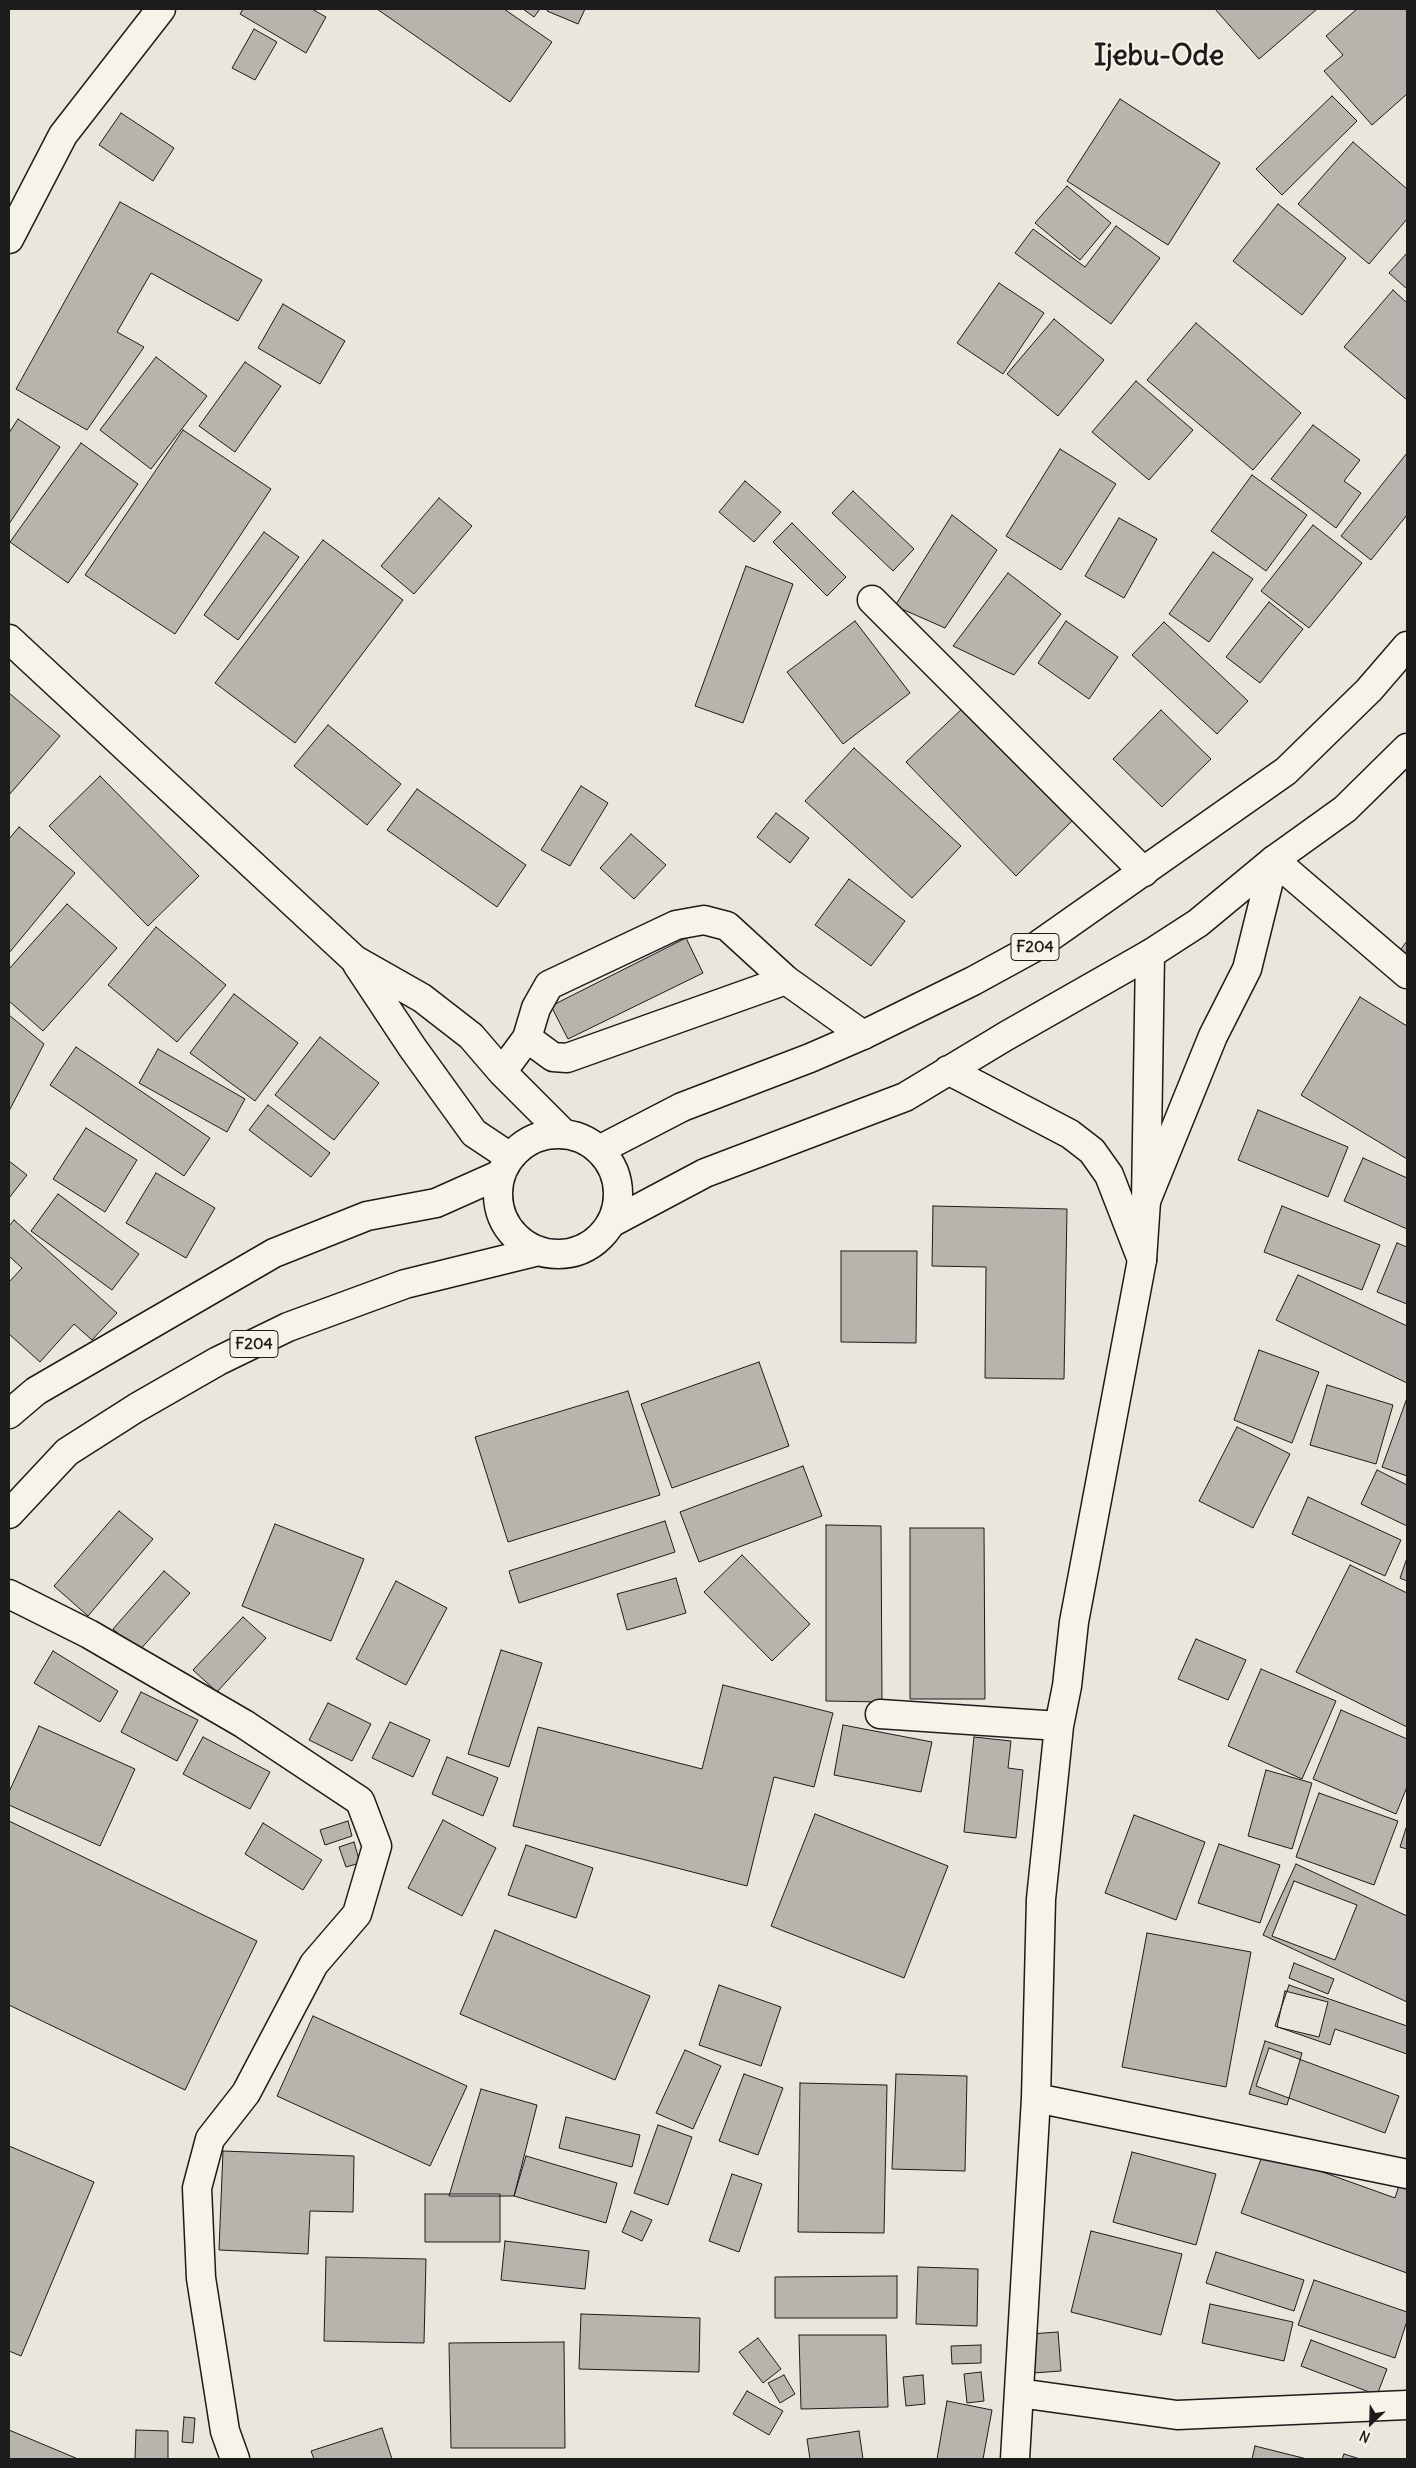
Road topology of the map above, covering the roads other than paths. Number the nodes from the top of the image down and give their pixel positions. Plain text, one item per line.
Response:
1 (161, 9) edge
2 (9, 239) edge
3 (872, 600) dead end
4 (9, 639) edge
5 (1407, 646) edge
6 (1407, 748) edge
7 (1274, 860) junction
8 (1144, 872) junction
9 (1150, 954) junction
10 (355, 960) junction
11 (1407, 974) edge
12 (786, 980) junction
13 (863, 1035) junction
14 (527, 1038) junction
15 (948, 1070) junction
16 (502, 1072) junction
17 (564, 1134) junction
18 (599, 1150) junction
19 (505, 1165) junction
20 (1146, 1202) junction
21 (611, 1222) junction
22 (539, 1251) junction
23 (1142, 1260) junction
24 (9, 1414) edge
25 (9, 1514) edge
26 (9, 1594) edge
27 (880, 1714) dead end
28 (1059, 1726) junction
29 (1036, 2098) junction
30 (1407, 2174) edge
31 (1019, 2394) junction
32 (1407, 2405) edge
33 (234, 2459) edge
34 (1015, 2459) edge

1 - 2 street
3 - 8 street
4 - 10 street
5 - 8 street, F204
6 - 7 street, F204
7 - 9 street, F204
7 - 11 street
7 - 20 street
8 - 13 street, F204
9 - 15 street, F204
9 - 20 street
10 - 16 street
10 - 19 street
12 - 13 street
12 - 14 street
12 - 14 street
13 - 18 street, F204
14 - 16 street
15 - 21 street, F204
15 - 23 street
16 - 17 street
17 - 18 street, F204
17 - 19 street, F204
18 - 21 street, F204
19 - 22 street, F204
19 - 24 street, F204
20 - 23 street
21 - 22 street, F204
22 - 25 street, F204
23 - 28 street
26 - 33 street
27 - 28 street
28 - 29 street
29 - 30 street
29 - 31 street
31 - 32 street
31 - 34 street

